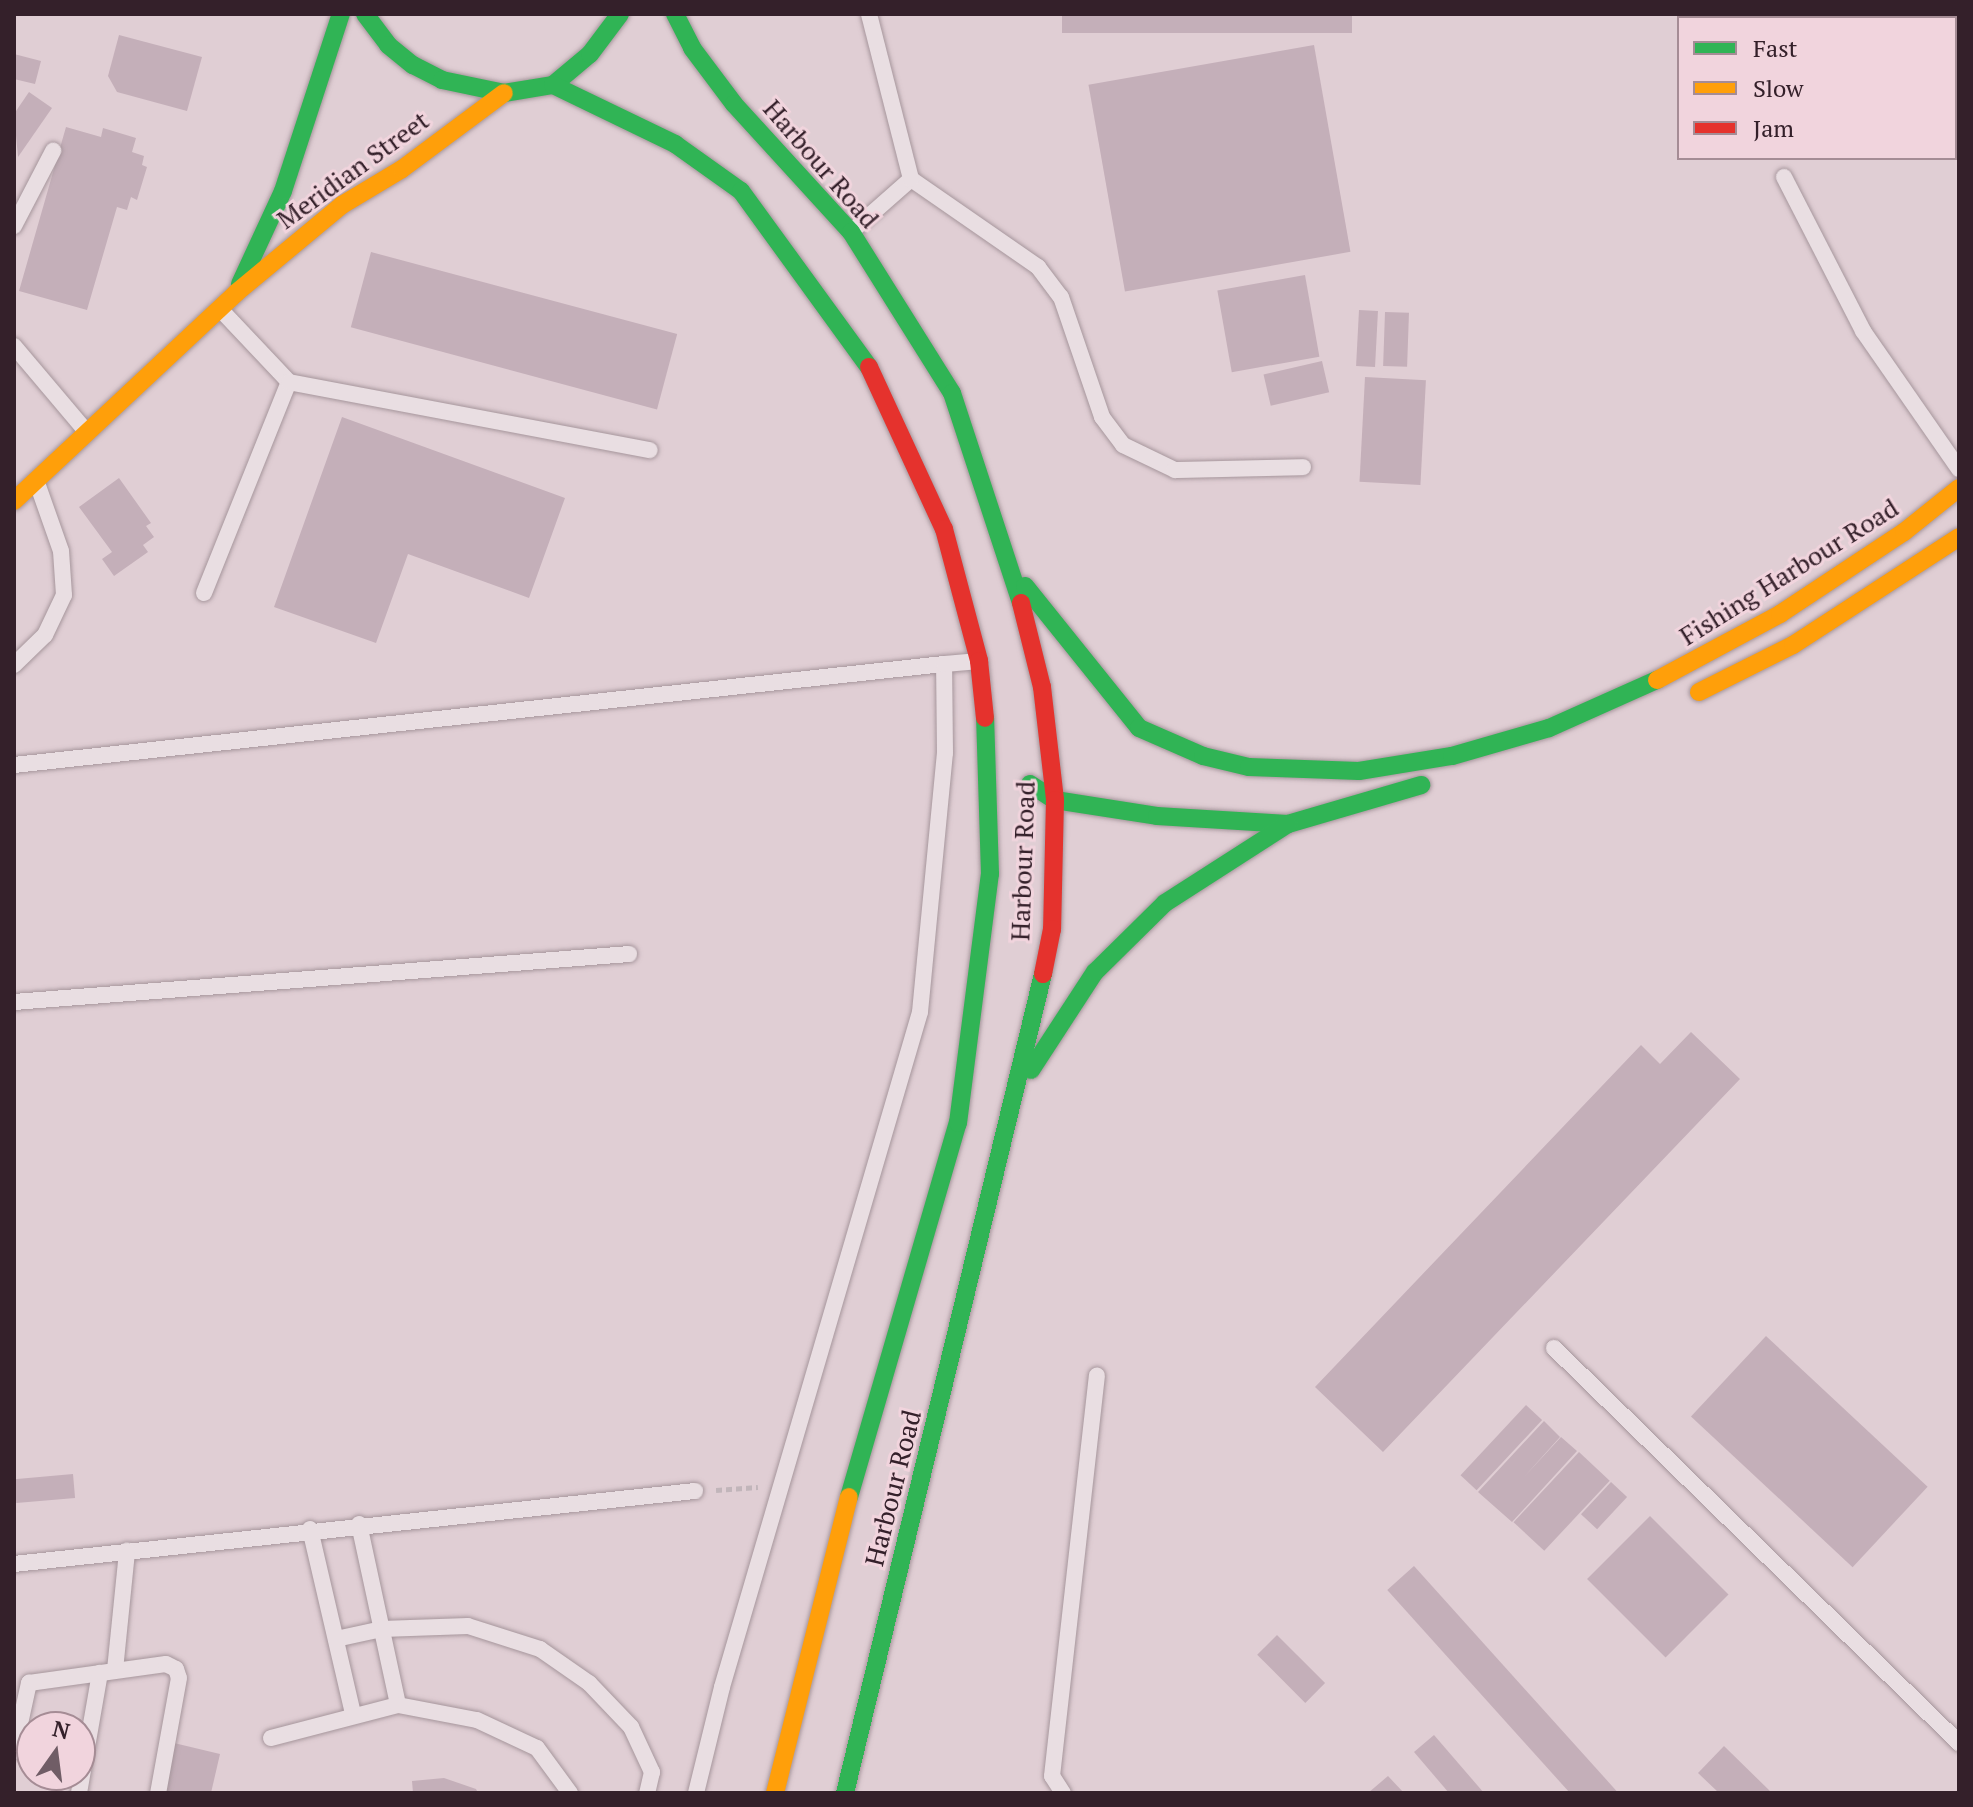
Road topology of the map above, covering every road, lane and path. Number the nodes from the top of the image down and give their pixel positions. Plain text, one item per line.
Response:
1 (341, 14) edge
2 (365, 14) edge
3 (620, 14) edge
4 (675, 14) edge
5 (869, 14) edge
6 (553, 85) junction
7 (504, 93) junction
8 (53, 151) dead end
9 (1784, 177) dead end
10 (911, 179) junction
11 (14, 226) edge
12 (851, 232) junction
13 (236, 293) junction
14 (219, 308) junction
15 (14, 346) edge
16 (289, 382) junction
17 (89, 435) junction
18 (650, 450) dead end
19 (1303, 467) dead end
20 (1959, 469) edge
21 (36, 481) junction
22 (1959, 488) edge
23 (14, 501) edge
24 (1959, 537) edge
25 (1014, 573) junction
26 (204, 593) dead end
27 (979, 661) junction
28 (944, 664) junction
29 (14, 665) edge
30 (1679, 700) dead end
31 (1506, 762) dead end
32 (14, 765) edge
33 (1003, 768) junction
34 (1055, 800) junction
35 (1288, 824) junction
36 (629, 954) dead end
37 (14, 1002) edge
38 (1019, 1088) junction
39 (1554, 1348) dead end
40 (1097, 1376) dead end
41 (695, 1491) dead end
42 (359, 1524) junction
43 (310, 1529) junction
44 (127, 1551) junction
45 (14, 1564) edge
46 (382, 1629) junction
47 (336, 1639) junction
48 (107, 1672) junction
49 (22, 1683) edge
50 (398, 1705) junction
51 (353, 1714) junction
52 (271, 1738) dead end
53 (1959, 1743) edge
54 (14, 1751) edge
55 (79, 1793) edge
56 (158, 1793) edge
57 (570, 1793) edge
58 (647, 1793) edge
59 (696, 1793) edge
60 (775, 1793) edge
61 (845, 1793) edge
62 (1063, 1793) edge

1 - 13 main road, Meridian Street
2 - 7 main road
3 - 6 main road
4 - 12 main road, Harbour Road
5 - 10 lane
6 - 7 main road
6 - 27 main road, Harbour Road
7 - 13 main road, Meridian Street
8 - 11 lane
9 - 20 lane
10 - 12 lane
10 - 19 lane
12 - 25 main road, Harbour Road
13 - 14 main road, Meridian Street
14 - 16 lane
14 - 17 main road, Meridian Street
15 - 17 lane
16 - 18 lane
16 - 26 lane
17 - 21 main road, Meridian Street
21 - 23 main road, Meridian Street
21 - 29 lane
22 - 25 main road, Fishing Harbour Road
24 - 30 main road
25 - 34 main road, Harbour Road
27 - 28 lane
27 - 33 main road, Harbour Road
28 - 32 lane
28 - 59 lane
31 - 35 main road
33 - 34 main road
33 - 60 main road, Harbour Road
34 - 35 main road
34 - 38 main road, Harbour Road
35 - 38 main road
36 - 37 lane
38 - 61 main road, Harbour Road
39 - 53 lane
40 - 62 lane
41 - 42 lane
42 - 43 lane
42 - 46 lane
43 - 44 lane
43 - 47 lane
44 - 45 lane
44 - 48 lane
46 - 47 lane
46 - 50 lane
46 - 58 lane
47 - 51 lane
48 - 49 lane
48 - 55 lane
48 - 56 lane
49 - 54 lane
50 - 51 lane
50 - 57 lane
51 - 52 lane

